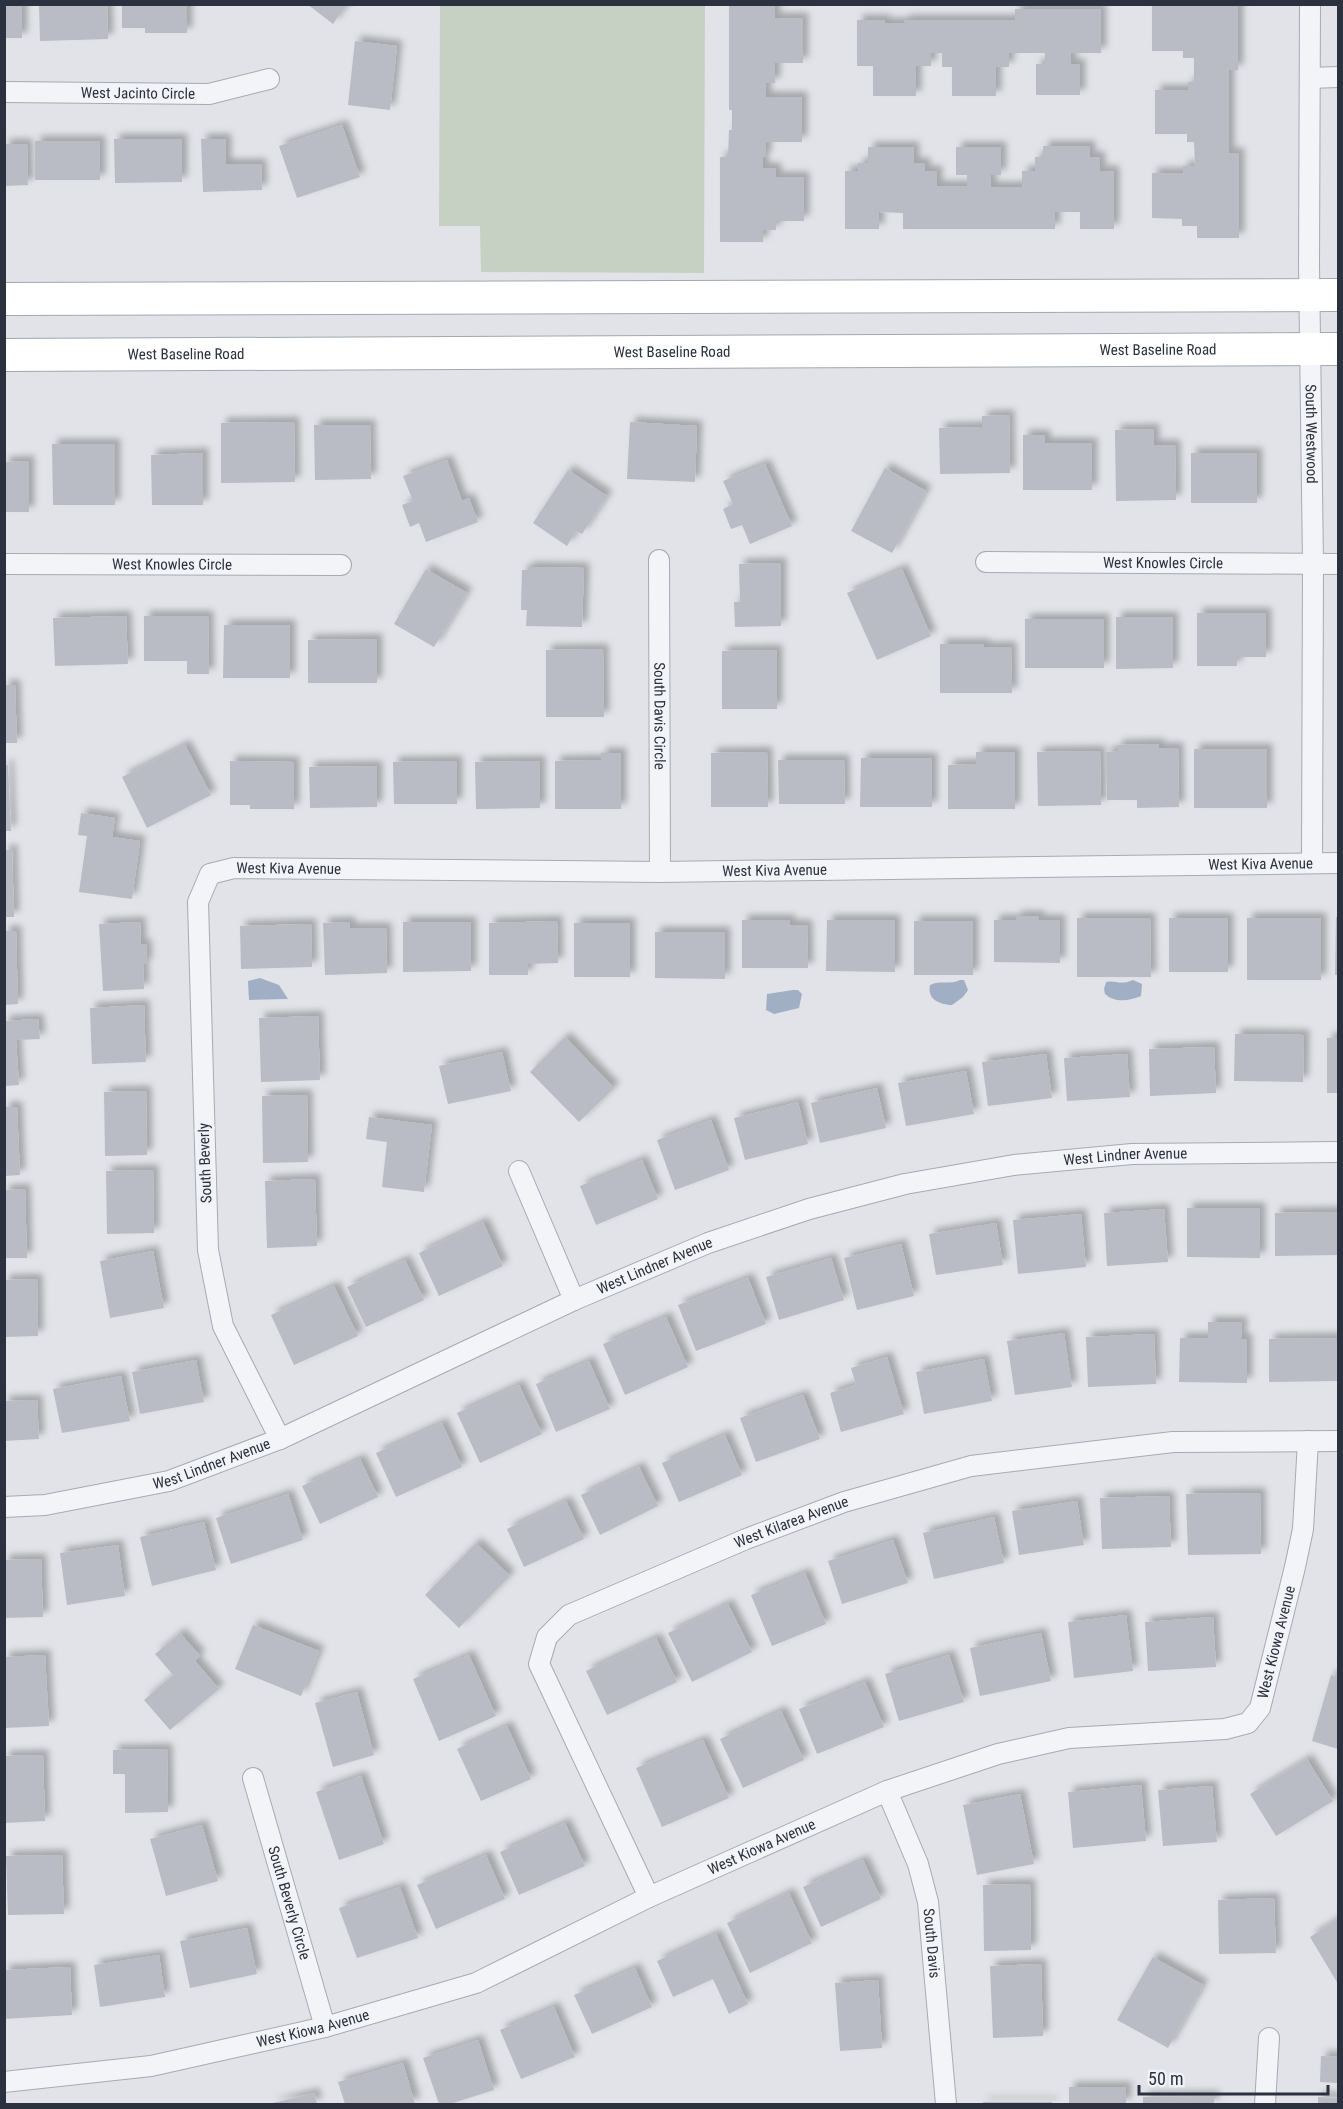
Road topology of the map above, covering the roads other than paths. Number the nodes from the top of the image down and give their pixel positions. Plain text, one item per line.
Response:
1 (1310, 4) edge
2 (1338, 77) edge
3 (1310, 78) junction
4 (269, 79) dead end
5 (4, 92) edge
6 (1324, 295) edge
7 (4, 299) edge
8 (1324, 350) edge
9 (4, 355) edge
10 (659, 560) dead end
11 (986, 562) dead end
12 (4, 564) edge
13 (1313, 564) junction
14 (1338, 564) edge
15 (341, 565) dead end
16 (1312, 863) junction
17 (1338, 863) edge
18 (660, 872) junction
19 (210, 874) joint
20 (1338, 1152) edge
21 (519, 1171) dead end
22 (574, 1300) junction
23 (280, 1439) junction
24 (1308, 1441) junction
25 (1338, 1441) edge
26 (4, 1507) edge
27 (253, 1778) dead end
28 (888, 1791) junction
29 (649, 1897) junction
30 (325, 2028) junction
31 (1269, 2038) dead end
32 (4, 2082) edge
33 (946, 2104) edge
34 (1265, 2104) edge

1 - 3 street, South Westwood
2 - 3 street
3 - 6 street, South Westwood
4 - 5 street, West Jacinto Circle
6 - 7 main road
6 - 8 street, South Westwood
8 - 9 main road, West Baseline Road
8 - 13 street, South Westwood
10 - 18 street, South Davis Circle
11 - 13 street, West Knowles Circle
12 - 15 street, West Knowles Circle
13 - 14 street, West Knowles Circle
13 - 16 street, South Westwood
16 - 17 street, West Kiva Avenue
16 - 18 street, West Kiva Avenue
18 - 19 street, West Kiva Avenue
19 - 23 street, South Beverly
20 - 22 street, West Lindner Avenue
21 - 22 street
22 - 23 street, West Lindner Avenue
23 - 26 street, West Lindner Avenue
24 - 25 street, West Kilarea Avenue
24 - 28 street, West Kiowa Avenue
24 - 29 street, West Kilarea Avenue
27 - 30 street, South Beverly Circle
28 - 29 street, West Kiowa Avenue
28 - 33 street, South Davis
29 - 30 street, West Kiowa Avenue
30 - 32 street, West Kiowa Avenue
31 - 34 street

